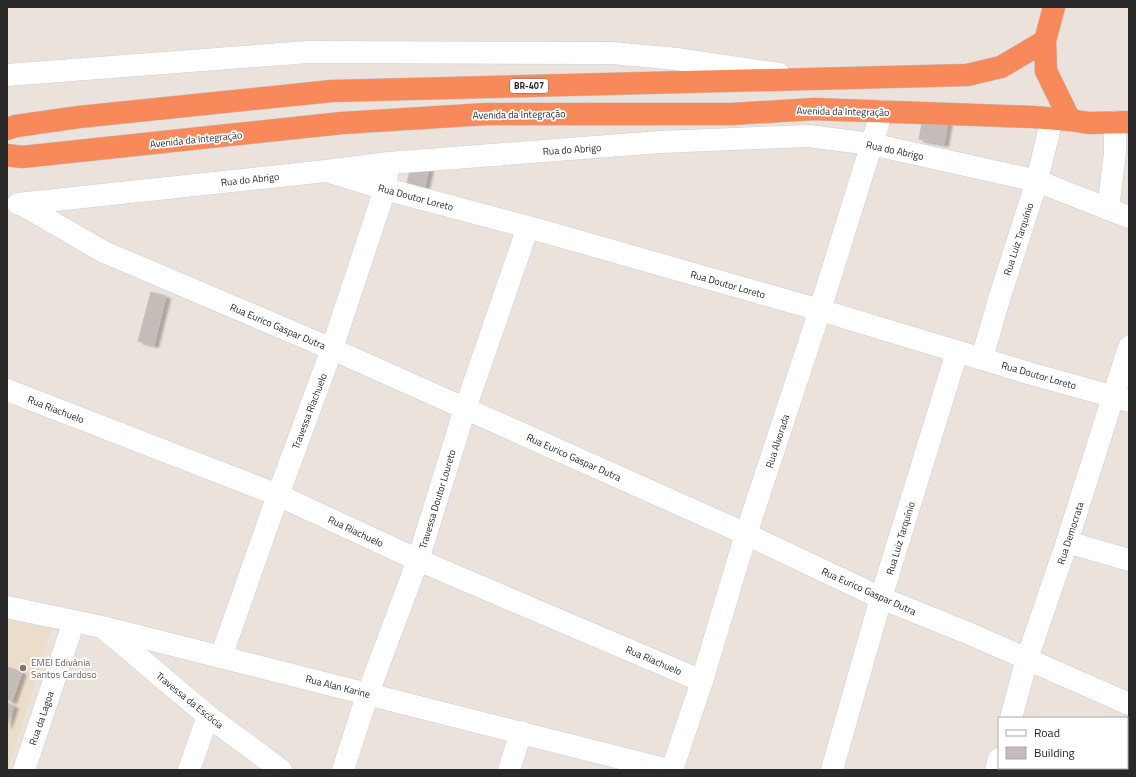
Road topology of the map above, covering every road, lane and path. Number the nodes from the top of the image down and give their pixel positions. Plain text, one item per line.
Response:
1 (1054, 7) edge
2 (1046, 41) junction
3 (7, 75) edge
4 (816, 79) junction
5 (882, 111) junction
6 (1052, 118) junction
7 (1122, 122) edge
8 (7, 129) edge
9 (871, 144) junction
10 (7, 156) edge
11 (389, 162) junction
12 (326, 171) junction
13 (1037, 181) junction
14 (385, 189) junction
15 (14, 205) edge
16 (1108, 209) junction
17 (1129, 217) edge
18 (528, 227) junction
19 (820, 310) junction
20 (1129, 347) edge
21 (332, 349) junction
22 (957, 352) junction
23 (982, 358) junction
24 (7, 390) edge
25 (1121, 399) edge
26 (465, 409) junction
27 (278, 495) junction
28 (746, 534) junction
29 (1068, 542) junction
30 (418, 560) junction
31 (1129, 560) edge
32 (881, 598) junction
33 (7, 607) edge
34 (74, 621) junction
35 (102, 627) junction
36 (221, 657) junction
37 (1027, 659) junction
38 (702, 680) junction
39 (368, 693) junction
40 (1129, 704) edge
41 (208, 716) junction
42 (1011, 717) edge
43 (521, 732) junction
44 (24, 770) edge
45 (189, 770) edge
46 (282, 770) edge
47 (343, 770) edge
48 (509, 770) edge
49 (668, 770) edge
50 (672, 770) edge
51 (832, 770) edge

1 - 2 highway
2 - 4 highway, BR-407
2 - 6 highway
3 - 4 street
4 - 8 highway, BR-407
5 - 6 highway, Avenida da Integração
5 - 9 street, Rua Alvorada
5 - 10 highway, Avenida da Integração
6 - 7 highway, Avenida da Integração
6 - 13 street, Rua Luiz Tarquínio
7 - 16 street
9 - 11 street, Rua do Abrigo
9 - 13 street, Rua do Abrigo
9 - 19 street, Rua Alvorada
11 - 12 street, Rua do Abrigo
11 - 14 street, Travessa Riachuelo
12 - 14 street, Rua Doutor Loreto
12 - 15 street, Rua do Abrigo
13 - 16 street, Rua do Abrigo
13 - 23 street, Rua Luiz Tarquínio
14 - 18 street, Rua Doutor Loreto
14 - 21 street, Travessa Riachuelo
15 - 21 street, Rua Eurico Gaspar Dutra
16 - 17 street, Rua do Abrigo
18 - 19 street, Rua Doutor Loreto
18 - 26 street, Travessa Doutor Loureto
19 - 22 street, Rua Doutor Loreto
19 - 28 street, Rua Alvorada
20 - 25 street, Rua Democrata
21 - 26 street, Rua Eurico Gaspar Dutra
21 - 27 street, Travessa Riachuelo
22 - 23 street, Rua Doutor Loreto
22 - 32 street, Rua Luiz Tarquínio
23 - 25 street, Rua Doutor Loreto
24 - 27 street, Rua Riachuelo
25 - 29 street, Rua Democrata
26 - 28 street, Rua Eurico Gaspar Dutra
26 - 30 street, Travessa Doutor Loureto
27 - 30 street, Rua Riachuelo
27 - 36 street, Travessa Riachuelo
28 - 32 street, Rua Eurico Gaspar Dutra
28 - 38 street, Rua Alvorada
29 - 31 street
29 - 37 street, Rua Democrata
30 - 38 street, Rua Riachuelo
30 - 39 street, Travessa Doutor Loureto
32 - 37 street, Rua Eurico Gaspar Dutra
32 - 51 street, Rua Luiz Tarquínio
33 - 34 street, Rua Alan Karine
34 - 35 street, Rua Alan Karine
34 - 44 street, Rua da Lagoa
35 - 36 street, Rua Alan Karine
35 - 41 street, Travessa da Escócia
36 - 39 street, Rua Alan Karine
37 - 40 street, Rua Eurico Gaspar Dutra
37 - 42 street, Rua Democrata
38 - 50 street, Rua Alvorada
39 - 43 street, Rua Alan Karine
39 - 47 street, Travessa Doutor Loureto
41 - 45 street
41 - 46 street, Travessa da Escócia
43 - 48 street
43 - 49 street, Rua Alan Karine

